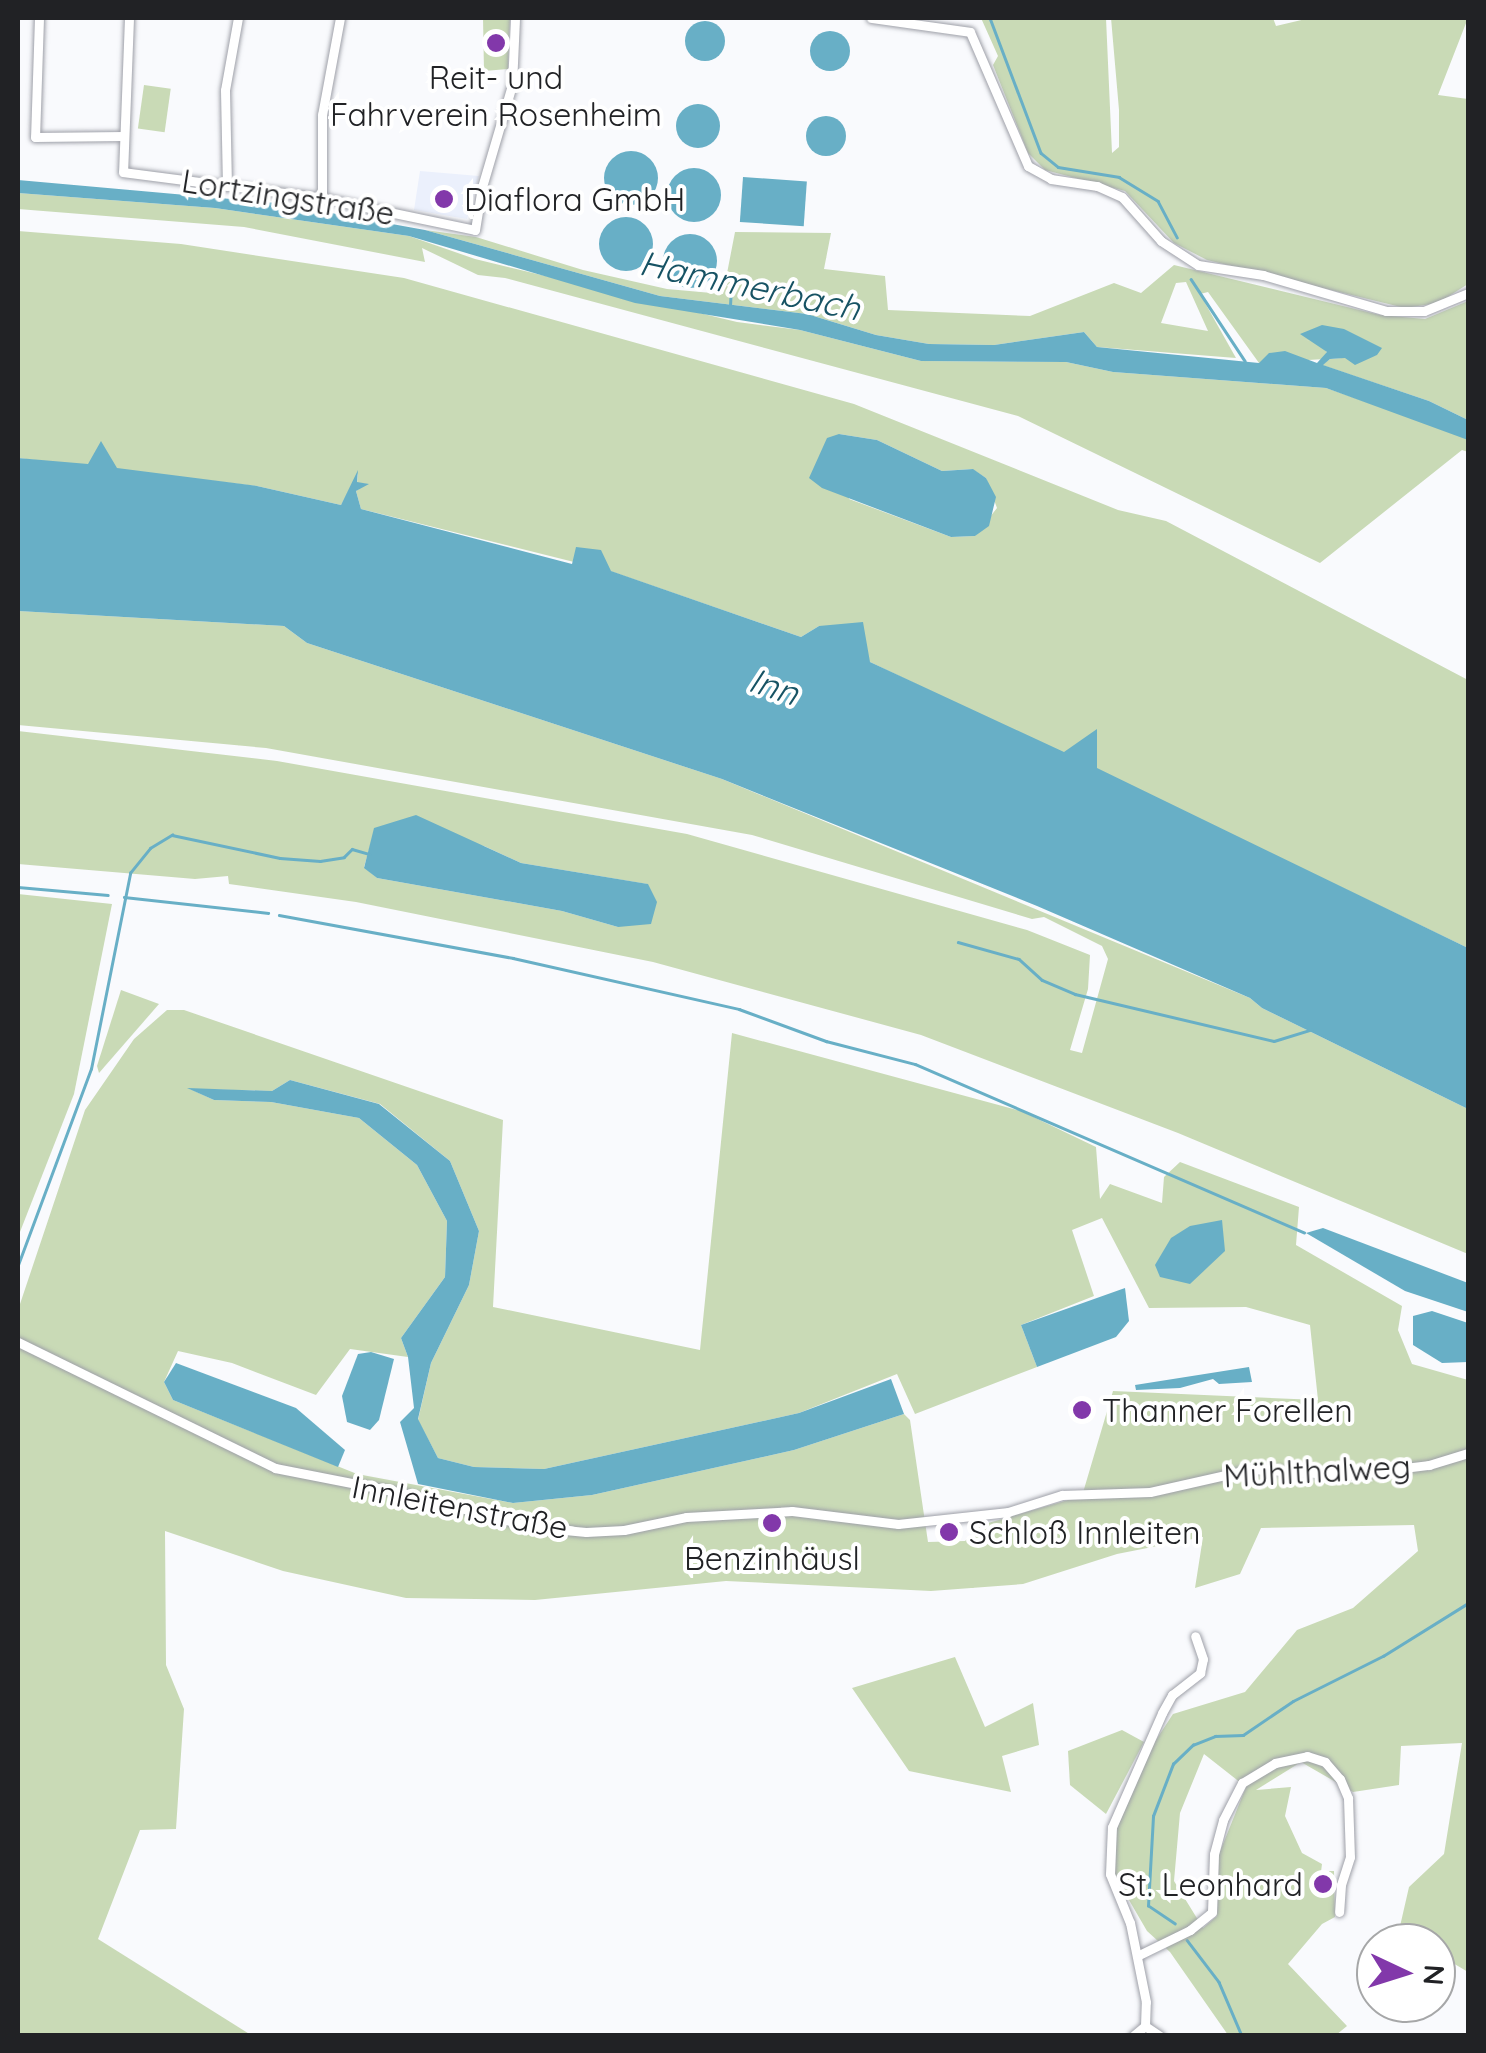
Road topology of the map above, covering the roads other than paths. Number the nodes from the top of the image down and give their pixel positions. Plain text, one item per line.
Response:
1 (39, 18) edge
2 (130, 18) edge
3 (238, 18) edge
4 (340, 18) edge
5 (515, 18) edge
6 (871, 18) edge
7 (124, 136) junction
8 (227, 186) junction
9 (322, 198) junction
10 (1468, 293) edge
11 (18, 1342) edge
12 (1468, 1452) edge
13 (1166, 1489) joint
14 (1196, 1636) dead end
15 (1339, 1912) dead end
16 (1138, 1956) junction
17 (1144, 2026) junction
18 (1133, 2036) edge
19 (1160, 2036) edge

1 - 7 street
2 - 7 street
3 - 8 street
4 - 9 street
5 - 9 street, Lortzingstraße
6 - 10 street
7 - 8 street, Lortzingstraße
8 - 9 street, Lortzingstraße
11 - 13 street, Innleitenstraße
12 - 13 street, Mühlthalweg
14 - 16 street
15 - 16 street
16 - 17 street
17 - 18 street
17 - 19 street

